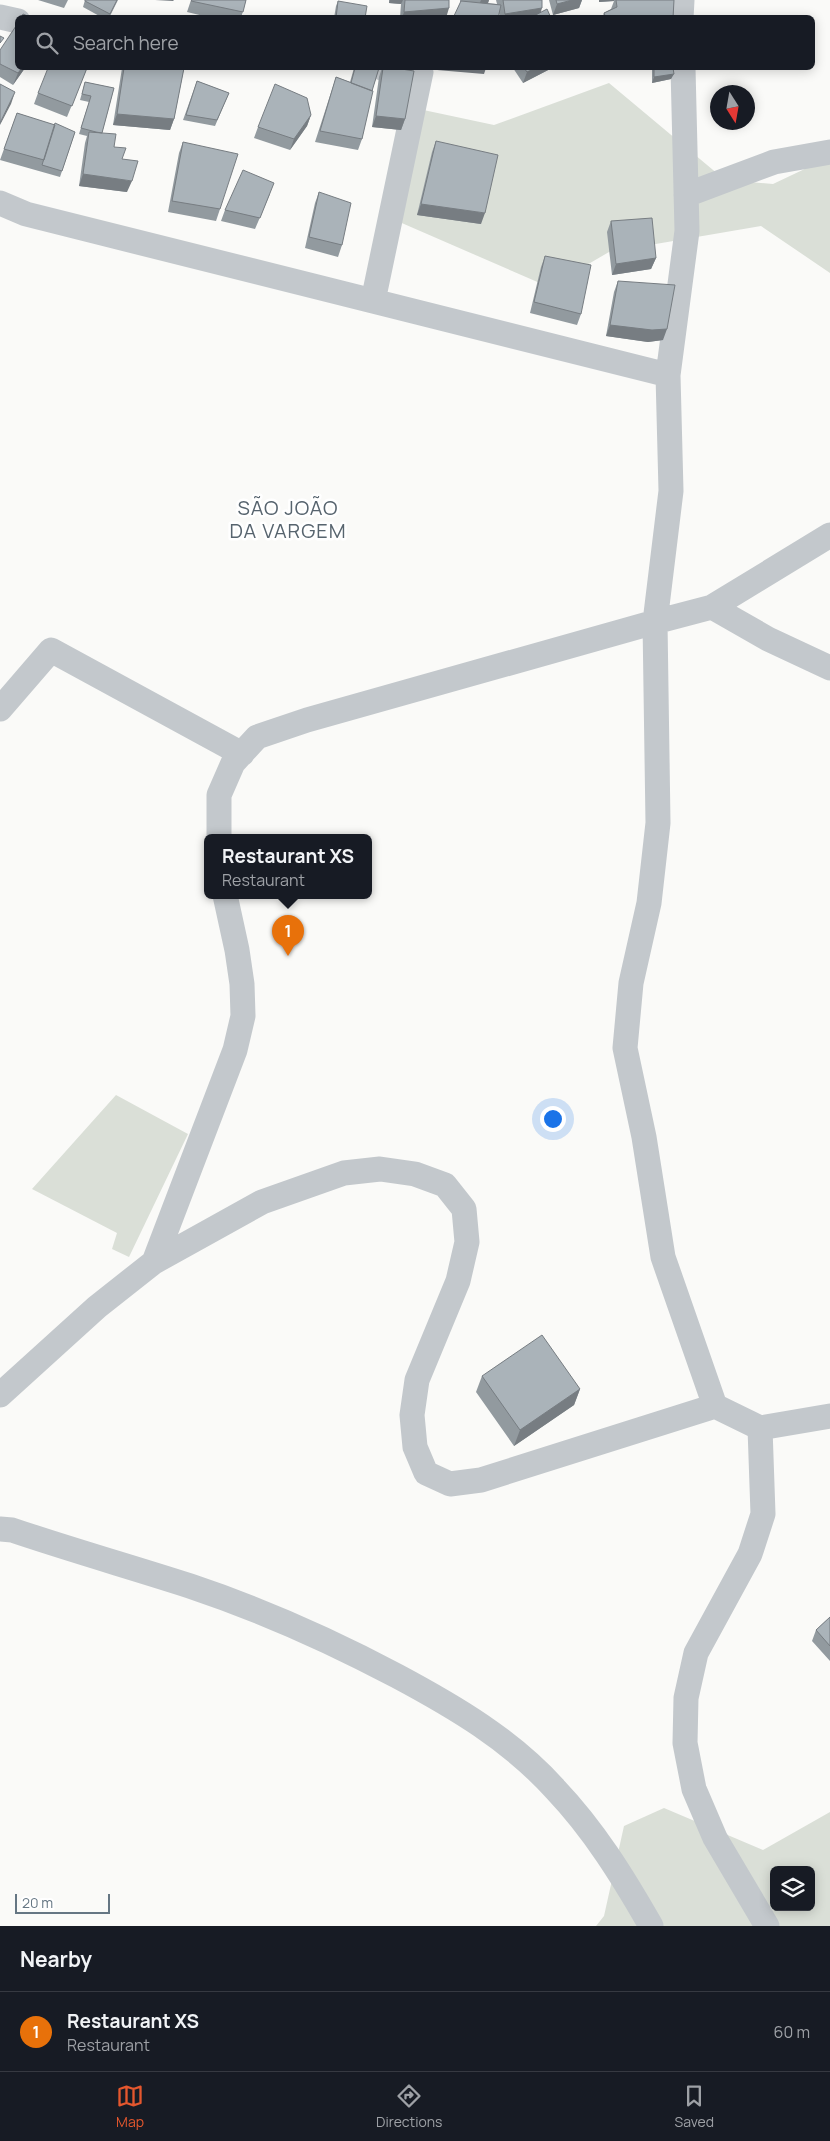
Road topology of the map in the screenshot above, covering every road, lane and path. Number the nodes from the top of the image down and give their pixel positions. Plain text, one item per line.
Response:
1 (682, 0) edge
2 (681, 15) edge
3 (0, 17) edge
4 (15, 20) edge
5 (402, 70) edge
6 (683, 70) edge
7 (830, 152) edge
8 (686, 196) junction
9 (0, 204) edge
10 (373, 301) junction
11 (668, 375) junction
12 (830, 535) edge
13 (712, 607) junction
14 (655, 622) junction
15 (830, 668) edge
16 (0, 709) edge
17 (242, 754) junction
18 (218, 834) edge
19 (226, 899) edge
20 (154, 1262) junction
21 (0, 1395) edge
22 (715, 1406) junction
23 (830, 1416) edge
24 (760, 1428) junction
25 (4, 1525) edge
26 (650, 1926) edge
27 (767, 1926) edge

1 - 2 street
3 - 4 street
5 - 10 street
6 - 8 street
7 - 8 street
8 - 11 street
9 - 10 street
10 - 11 street
11 - 14 street
12 - 13 street
13 - 14 street
13 - 15 street
14 - 17 street
14 - 22 street
16 - 17 street
17 - 18 street
19 - 20 street
20 - 21 street
20 - 22 street
22 - 24 street
23 - 24 street
24 - 27 street
25 - 26 street

